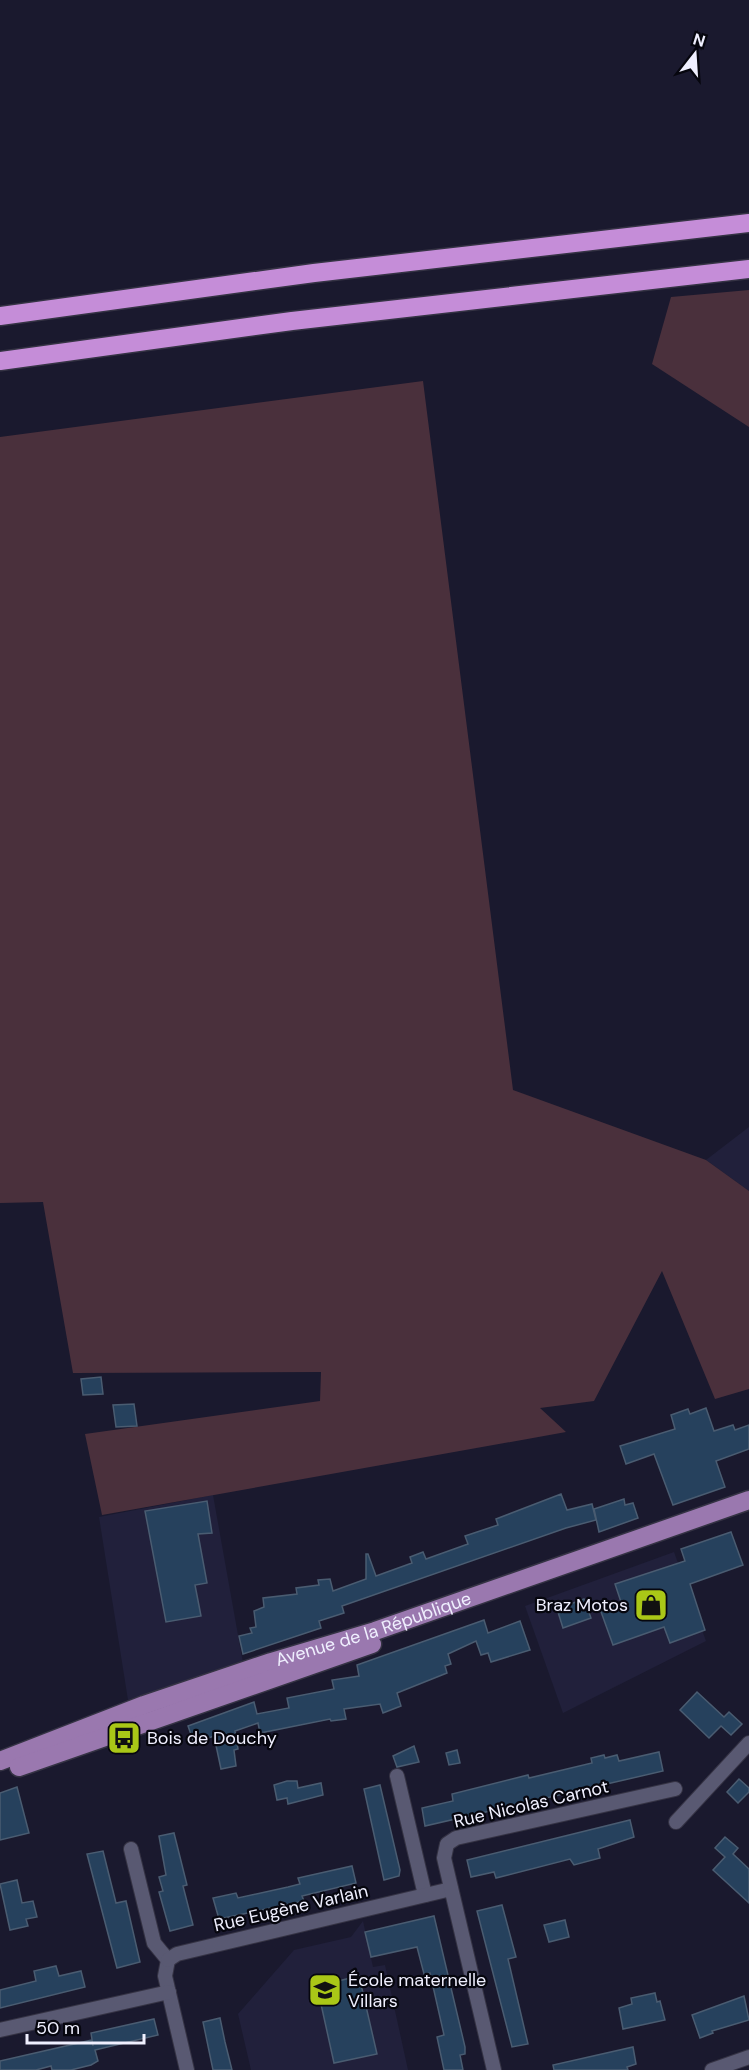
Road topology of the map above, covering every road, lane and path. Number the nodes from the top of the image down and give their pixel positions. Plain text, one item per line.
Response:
1 (749, 223) edge
2 (749, 269) edge
3 (0, 316) edge
4 (0, 361) edge
5 (749, 1500) edge
6 (749, 1513) edge
7 (749, 1743) edge
8 (0, 1761) edge
9 (0, 1773) edge
10 (397, 1776) dead end
11 (675, 1790) dead end
12 (676, 1822) dead end
13 (131, 1849) dead end
14 (451, 1889) junction
15 (425, 1895) junction
16 (168, 1960) junction
17 (169, 1992) junction
18 (0, 2030) edge
19 (749, 2057) edge
20 (187, 2070) edge
21 (494, 2070) edge
22 (712, 2070) edge

1 - 3 highway
2 - 4 highway
5 - 8 main road, Avenue de la République
6 - 9 main road, Avenue de la République
7 - 12 street
10 - 15 street
11 - 14 street, Rue Nicolas Carnot
13 - 16 street
14 - 15 street, Rue Eugène Varlain
14 - 21 street, Rue Nicolas Carnot
15 - 16 street, Rue Eugène Varlain
16 - 17 street
17 - 18 street
17 - 20 street
19 - 22 street

